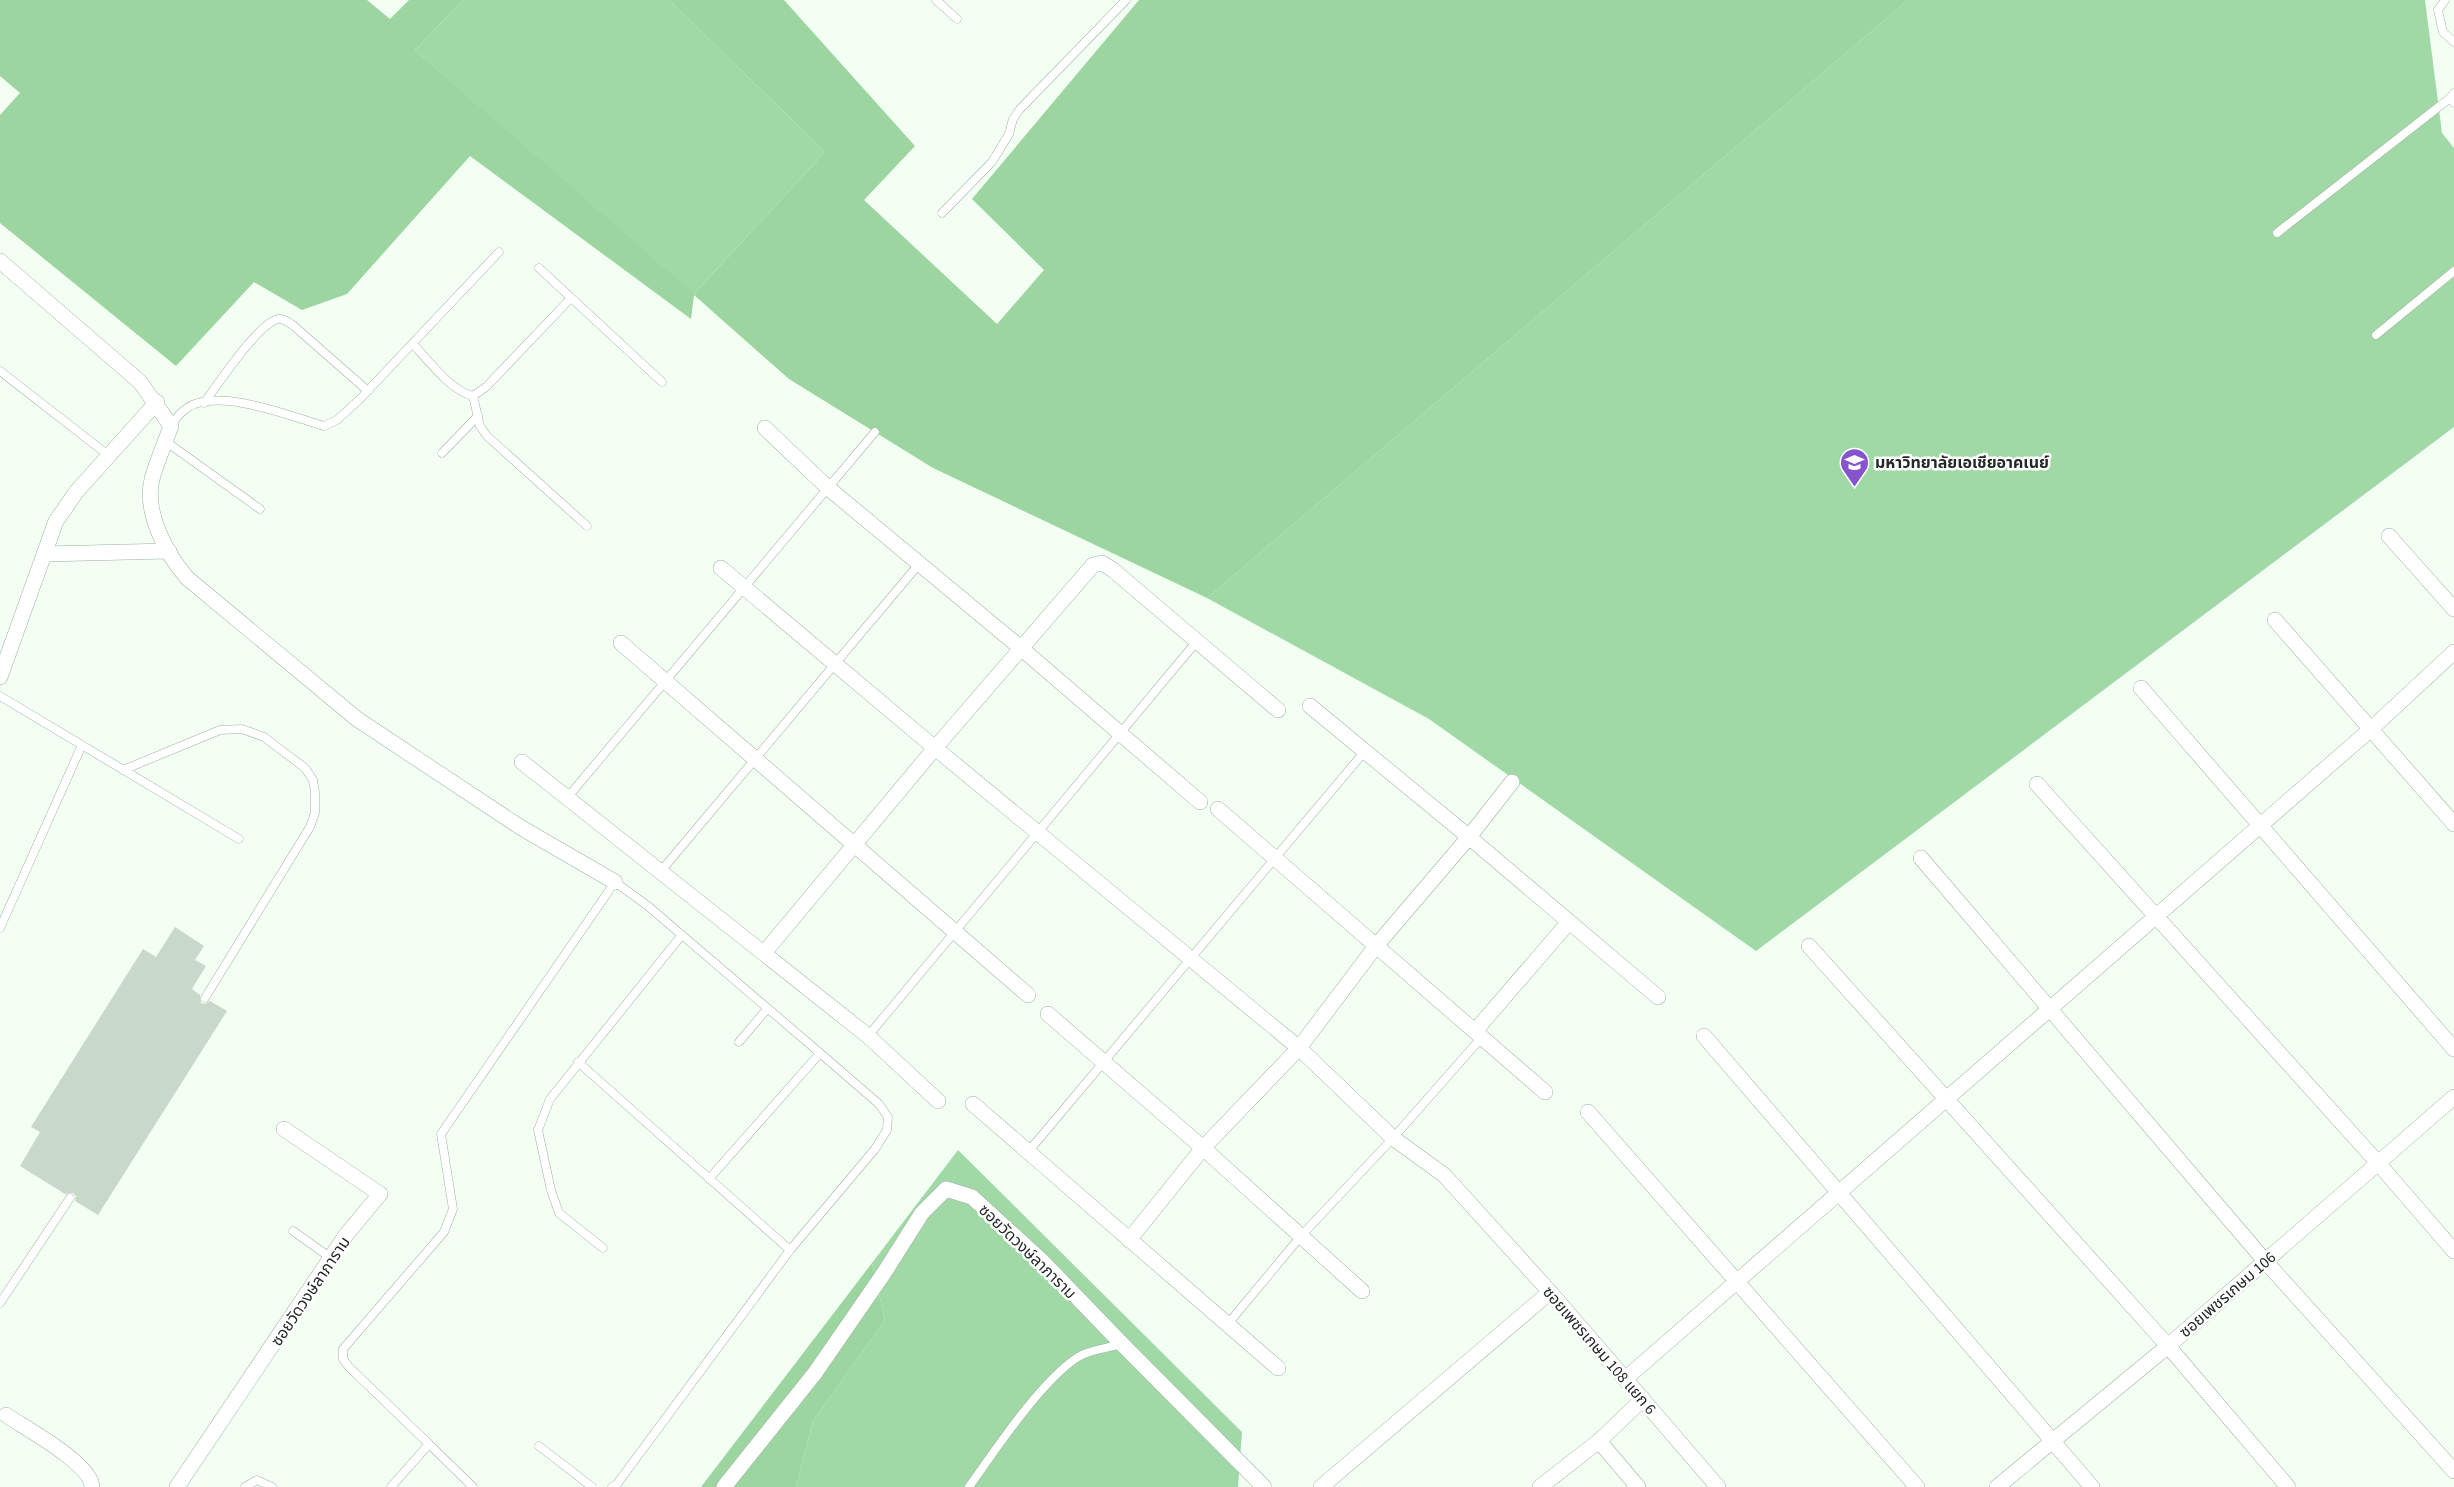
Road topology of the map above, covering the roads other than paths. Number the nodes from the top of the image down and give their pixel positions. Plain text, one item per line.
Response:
1 (936, 0) edge
2 (1126, 0) edge
3 (2445, 0) edge
4 (957, 20) dead end
5 (2454, 42) edge
6 (2453, 98) edge
7 (942, 213) dead end
8 (2277, 233) dead end
9 (499, 252) dead end
10 (0, 261) edge
11 (539, 268) dead end
12 (2454, 271) edge
13 (571, 298) junction
14 (2376, 336) dead end
15 (412, 344) junction
16 (0, 371) edge
17 (662, 382) dead end
18 (368, 391) junction
19 (473, 396) junction
20 (157, 402) junction
21 (204, 403) junction
22 (478, 416) junction
23 (171, 426) junction
24 (765, 428) dead end
25 (875, 432) dead end
26 (165, 441) junction
27 (442, 453) dead end
28 (108, 455) junction
29 (827, 488) junction
30 (260, 509) dead end
31 (587, 526) dead end
32 (2389, 536) dead end
33 (169, 551) junction
34 (44, 554) junction
35 (919, 564) junction
36 (721, 568) dead end
37 (745, 589) junction
38 (2454, 609) edge
39 (2275, 620) dead end
40 (1197, 641) junction
41 (621, 643) dead end
42 (1022, 649) junction
43 (2454, 652) edge
44 (834, 663) junction
45 (0, 677) edge
46 (665, 681) junction
47 (2141, 688) dead end
48 (0, 696) edge
49 (1310, 706) dead end
50 (1278, 710) dead end
51 (2371, 729) junction
52 (1119, 733) junction
53 (82, 745) junction
54 (935, 748) junction
55 (1365, 751) junction
56 (755, 760) junction
57 (522, 762) dead end
58 (123, 770) junction
59 (1512, 782) dead end
60 (2037, 784) dead end
61 (567, 798) junction
62 (1200, 802) dead end
63 (1218, 809) dead end
64 (2454, 824) edge
65 (2260, 825) junction
66 (1038, 833) junction
67 (1469, 837) junction
68 (238, 839) dead end
69 (855, 846) junction
70 (1276, 858) junction
71 (1921, 858) dead end
72 (661, 871) junction
73 (615, 882) junction
74 (2155, 915) junction
75 (1569, 922) junction
76 (0, 928) edge
77 (954, 932) junction
78 (681, 936) junction
79 (1376, 946) junction
80 (1809, 946) dead end
81 (764, 953) junction
82 (1192, 960) junction
83 (1028, 995) dead end
84 (1658, 997) dead end
85 (205, 998) dead end
86 (2049, 1008) junction
87 (767, 1009) junction
88 (1048, 1014) dead end
89 (1479, 1034) junction
90 (868, 1036) junction
91 (1704, 1036) dead end
92 (739, 1042) dead end
93 (1299, 1048) junction
94 (2454, 1049) edge
95 (820, 1053) junction
96 (578, 1062) junction
97 (1105, 1062) junction
98 (1545, 1092) dead end
99 (2454, 1096) edge
100 (1946, 1099) junction
101 (938, 1101) dead end
102 (973, 1104) dead end
103 (1588, 1112) dead end
104 (284, 1129) dead end
105 (1393, 1138) junction
106 (1203, 1148) junction
107 (1028, 1152) junction
108 (2378, 1163) junction
109 (709, 1179) junction
110 (1838, 1193) junction
111 (70, 1198) dead end
112 (293, 1231) dead end
113 (1301, 1236) junction
114 (1129, 1240) junction
115 (603, 1248) dead end
116 (790, 1250) junction
117 (2454, 1251) edge
118 (331, 1259) junction
119 (2265, 1261) junction
120 (1737, 1282) junction
121 (1362, 1291) dead end
122 (1550, 1292) junction
123 (0, 1303) edge
124 (1227, 1325) junction
125 (1122, 1344) junction
126 (2168, 1346) junction
127 (1278, 1368) dead end
128 (1625, 1379) junction
129 (1643, 1399) junction
130 (6, 1415) dead end
131 (1599, 1441) junction
132 (2052, 1442) junction
133 (429, 1444) junction
134 (539, 1446) dead end
135 (2454, 1471) edge
136 (92, 1487) edge
137 (177, 1487) edge
138 (245, 1487) edge
139 (272, 1487) edge
140 (391, 1487) edge
141 (474, 1487) edge
142 (592, 1487) edge
143 (612, 1487) edge
144 (724, 1487) edge
145 (969, 1487) edge
146 (1264, 1487) edge
147 (1321, 1487) edge
148 (1540, 1487) edge
149 (1638, 1487) edge
150 (1718, 1487) edge
151 (1917, 1487) edge
152 (1997, 1487) edge
153 (2092, 1487) edge
154 (2288, 1487) edge

1 - 4 lane
2 - 7 lane
3 - 5 lane
6 - 8 lane
9 - 15 lane
10 - 20 street
11 - 13 lane
12 - 14 lane
13 - 17 lane
13 - 19 lane
15 - 18 lane
15 - 19 lane
16 - 28 lane
18 - 21 lane
18 - 21 lane
19 - 22 lane
20 - 23 street
20 - 28 street
21 - 23 lane
22 - 27 lane
22 - 31 lane
23 - 26 street
24 - 29 street
25 - 29 lane
26 - 30 lane
26 - 33 street
28 - 34 street
29 - 35 street
29 - 37 lane
32 - 38 street
33 - 34 street
33 - 73 street
34 - 45 street
35 - 42 street
35 - 44 lane
36 - 37 street, ซอยเพชรเกษม 108 แยก 6
37 - 44 street, ซอยเพชรเกษม 108 แยก 6
37 - 46 lane
39 - 51 street
40 - 42 street
40 - 50 street
40 - 52 lane
41 - 46 street
42 - 52 street
42 - 54 street
43 - 51 street
44 - 54 street, ซอยเพชรเกษม 108 แยก 6
44 - 56 lane
46 - 56 street
46 - 61 lane
47 - 65 street
48 - 53 lane
49 - 55 street
51 - 64 street
51 - 65 street
52 - 62 street
52 - 66 lane
53 - 58 lane
53 - 76 lane
54 - 66 street, ซอยเพชรเกษม 108 แยก 6
54 - 69 street
55 - 67 street
55 - 70 lane
56 - 69 street
56 - 72 lane
57 - 61 street
58 - 68 lane
58 - 85 lane
59 - 67 street
60 - 74 street
61 - 72 street
63 - 70 street
65 - 74 street
65 - 94 street
66 - 77 lane
66 - 82 street, ซอยเพชรเกษม 108 แยก 6
67 - 75 street
67 - 79 street
69 - 77 street
69 - 81 street
70 - 79 street
70 - 82 lane
71 - 86 street
72 - 81 street
73 - 78 lane
73 - 133 lane
74 - 86 street
74 - 108 street
75 - 84 street
75 - 89 street
77 - 83 street
77 - 90 lane
78 - 87 lane
78 - 96 lane
79 - 89 street
79 - 93 street
80 - 100 street
81 - 90 street
82 - 93 street, ซอยเพชรเกษม 108 แยก 6
82 - 97 lane
86 - 100 street
86 - 119 street
87 - 92 lane
87 - 95 lane
88 - 97 street
89 - 98 street
89 - 105 lane
90 - 101 street
91 - 110 street
93 - 105 street, ซอยเพชรเกษม 108 แยก 6
93 - 106 street
95 - 109 lane
95 - 116 lane
96 - 109 lane
96 - 115 lane
97 - 106 street
97 - 107 lane
99 - 108 street, ซอยเพชรเกษม 106
100 - 110 street
100 - 126 street
102 - 107 street
103 - 120 street
104 - 118 street, ซอยวัดวงษ์ลาภาราม
105 - 113 lane
105 - 122 street, ซอยเพชรเกษม 108 แยก 6
106 - 113 street
106 - 114 street
107 - 114 street
108 - 117 street
108 - 119 street, ซอยเพชรเกษม 106
109 - 116 lane
110 - 120 street
110 - 132 street
111 - 123 lane
112 - 118 lane
113 - 121 street
113 - 124 lane
114 - 124 street
116 - 143 lane
118 - 137 street, ซอยวัดวงษ์ลาภาราม
119 - 126 street, ซอยเพชรเกษม 106
119 - 135 street
120 - 128 street
120 - 151 street
122 - 128 street, ซอยเพชรเกษม 108 แยก 6
122 - 147 street
124 - 127 street
125 - 144 street, ซอยวัดวงษ์ลาภาราม
125 - 145 lane
125 - 146 street, ซอยวัดวงษ์ลาภาราม
126 - 132 street, ซอยเพชรเกษม 106
126 - 154 street
128 - 129 street, ซอยเพชรเกษม 108 แยก 6
129 - 131 street
129 - 150 street, ซอยเพชรเกษม 108 แยก 6
130 - 136 street
131 - 148 street
131 - 149 street
132 - 152 street, ซอยเพชรเกษม 106
132 - 153 street
133 - 140 lane
133 - 141 lane
134 - 142 lane
138 - 139 lane

